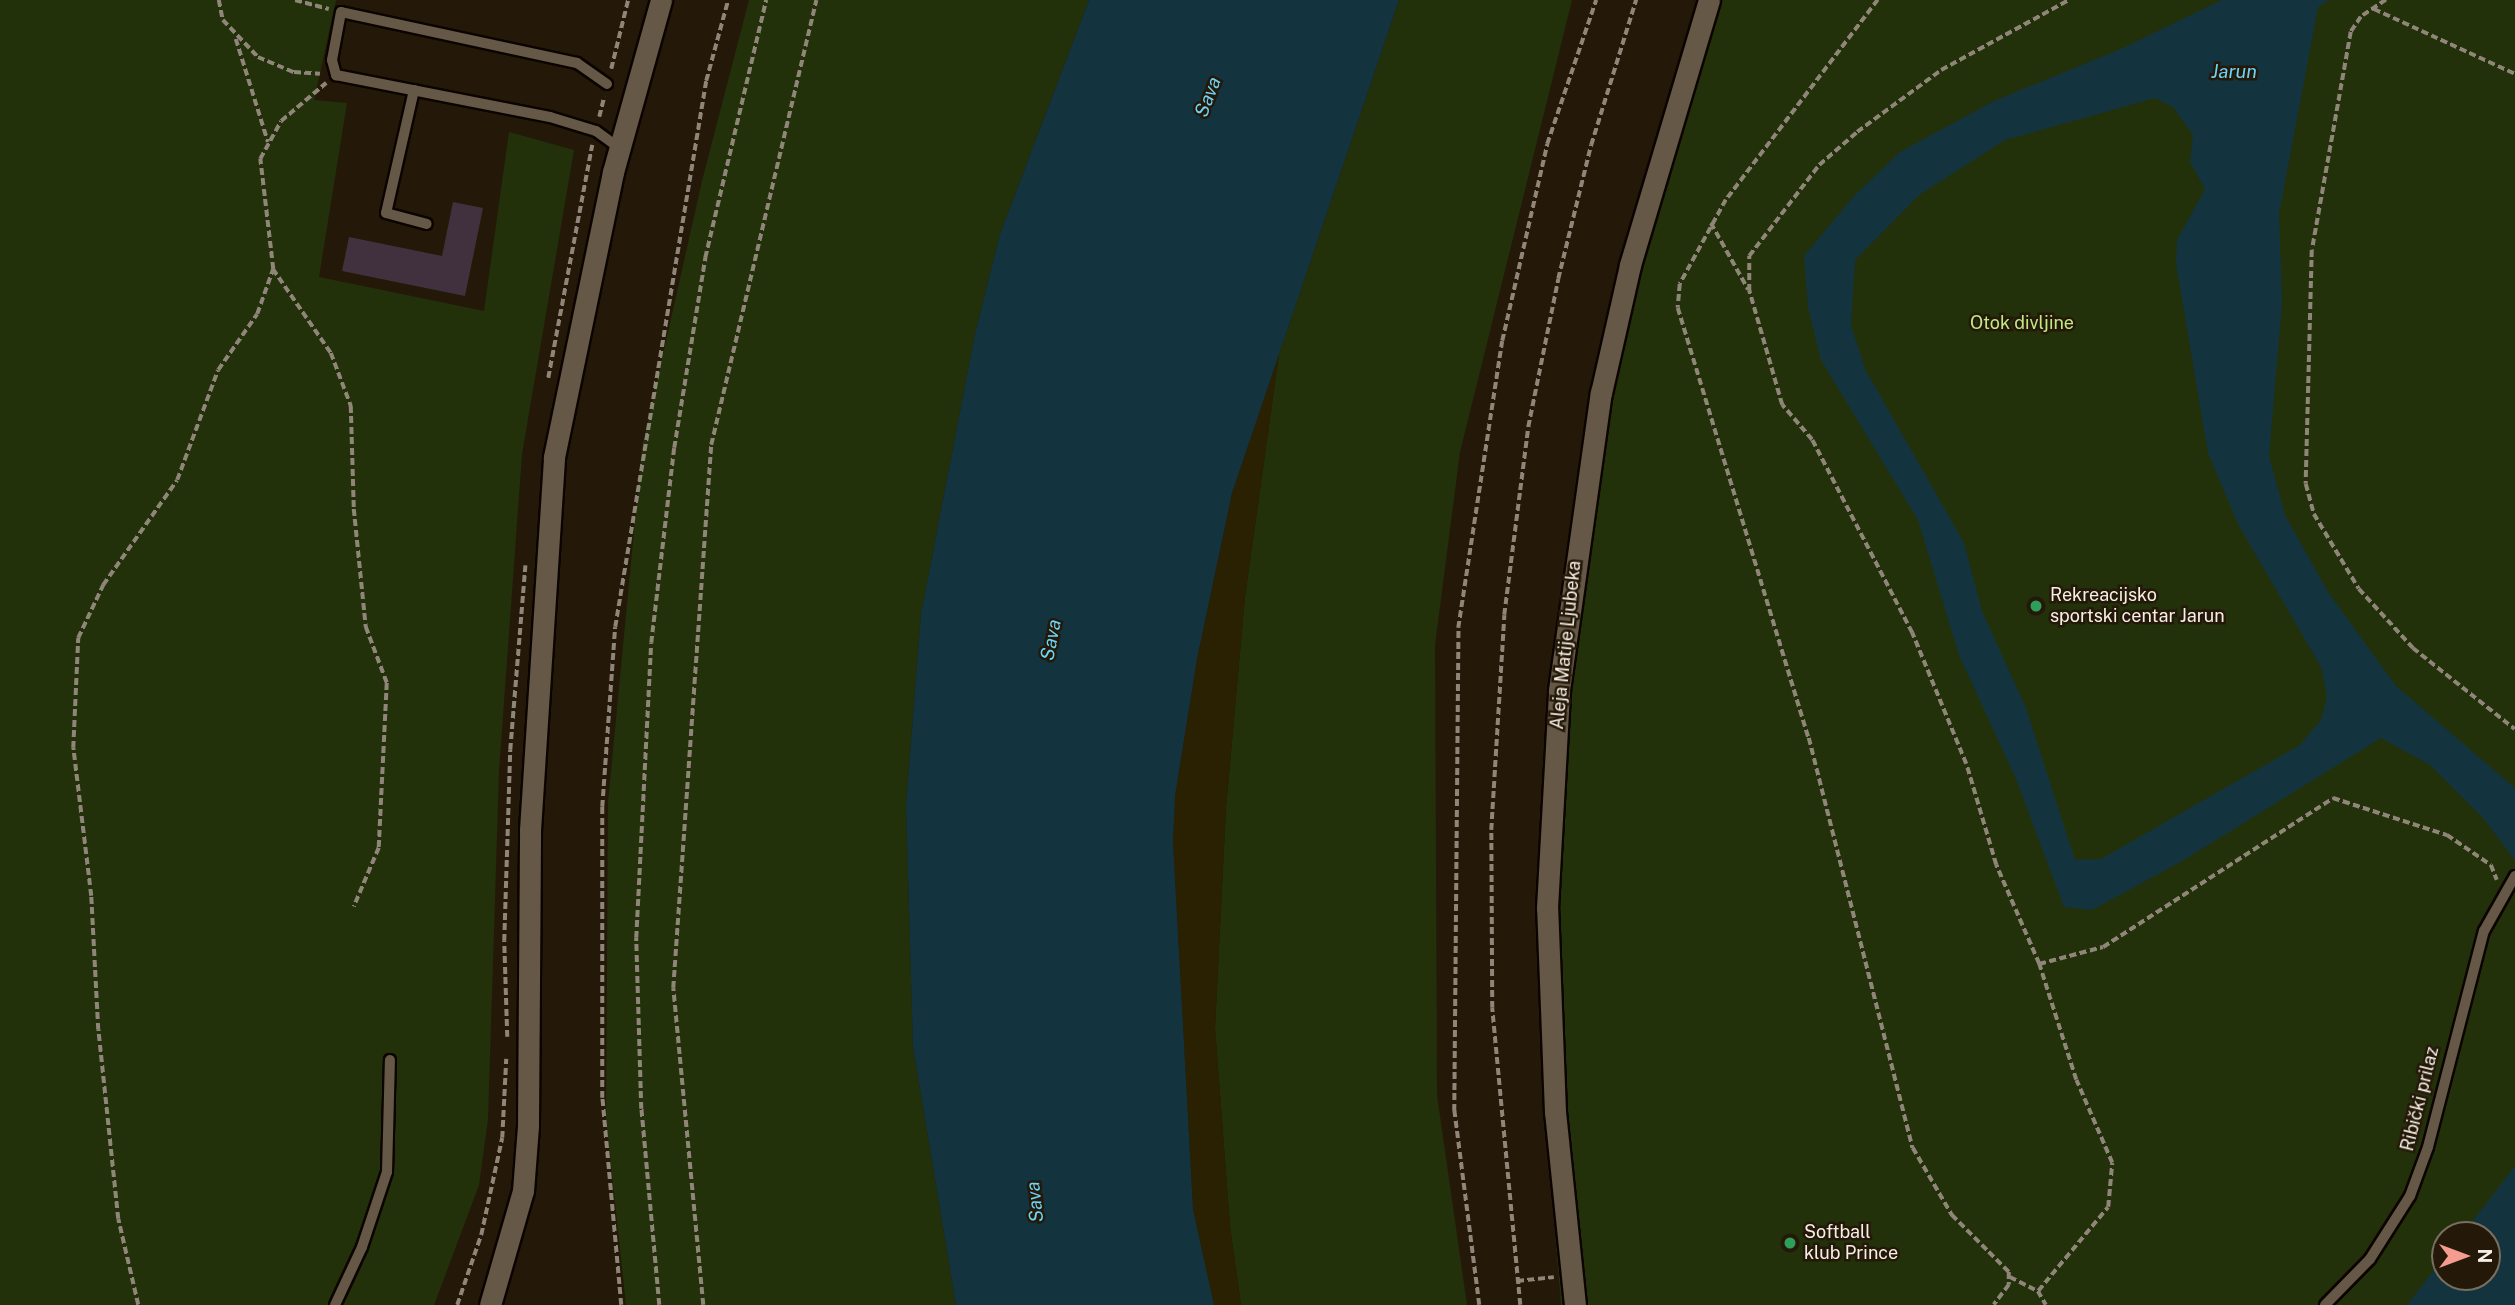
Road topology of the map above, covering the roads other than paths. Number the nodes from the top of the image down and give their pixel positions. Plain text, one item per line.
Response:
1 (344, 0) edge
2 (662, 0) edge
3 (1709, 0) edge
4 (341, 12) junction
5 (607, 84) road end
6 (414, 90) junction
7 (621, 149) junction
8 (427, 224) dead end
9 (2514, 878) edge
10 (390, 1060) dead end
11 (335, 1305) edge
12 (490, 1305) edge
13 (1576, 1305) edge
14 (2325, 1305) edge

1 - 4 lane
2 - 7 street
3 - 13 street, Aleja Matije Ljubeka
4 - 5 lane
4 - 6 lane
6 - 7 lane
6 - 8 lane
7 - 12 street
9 - 14 lane, Ribički prilaz
10 - 11 lane

